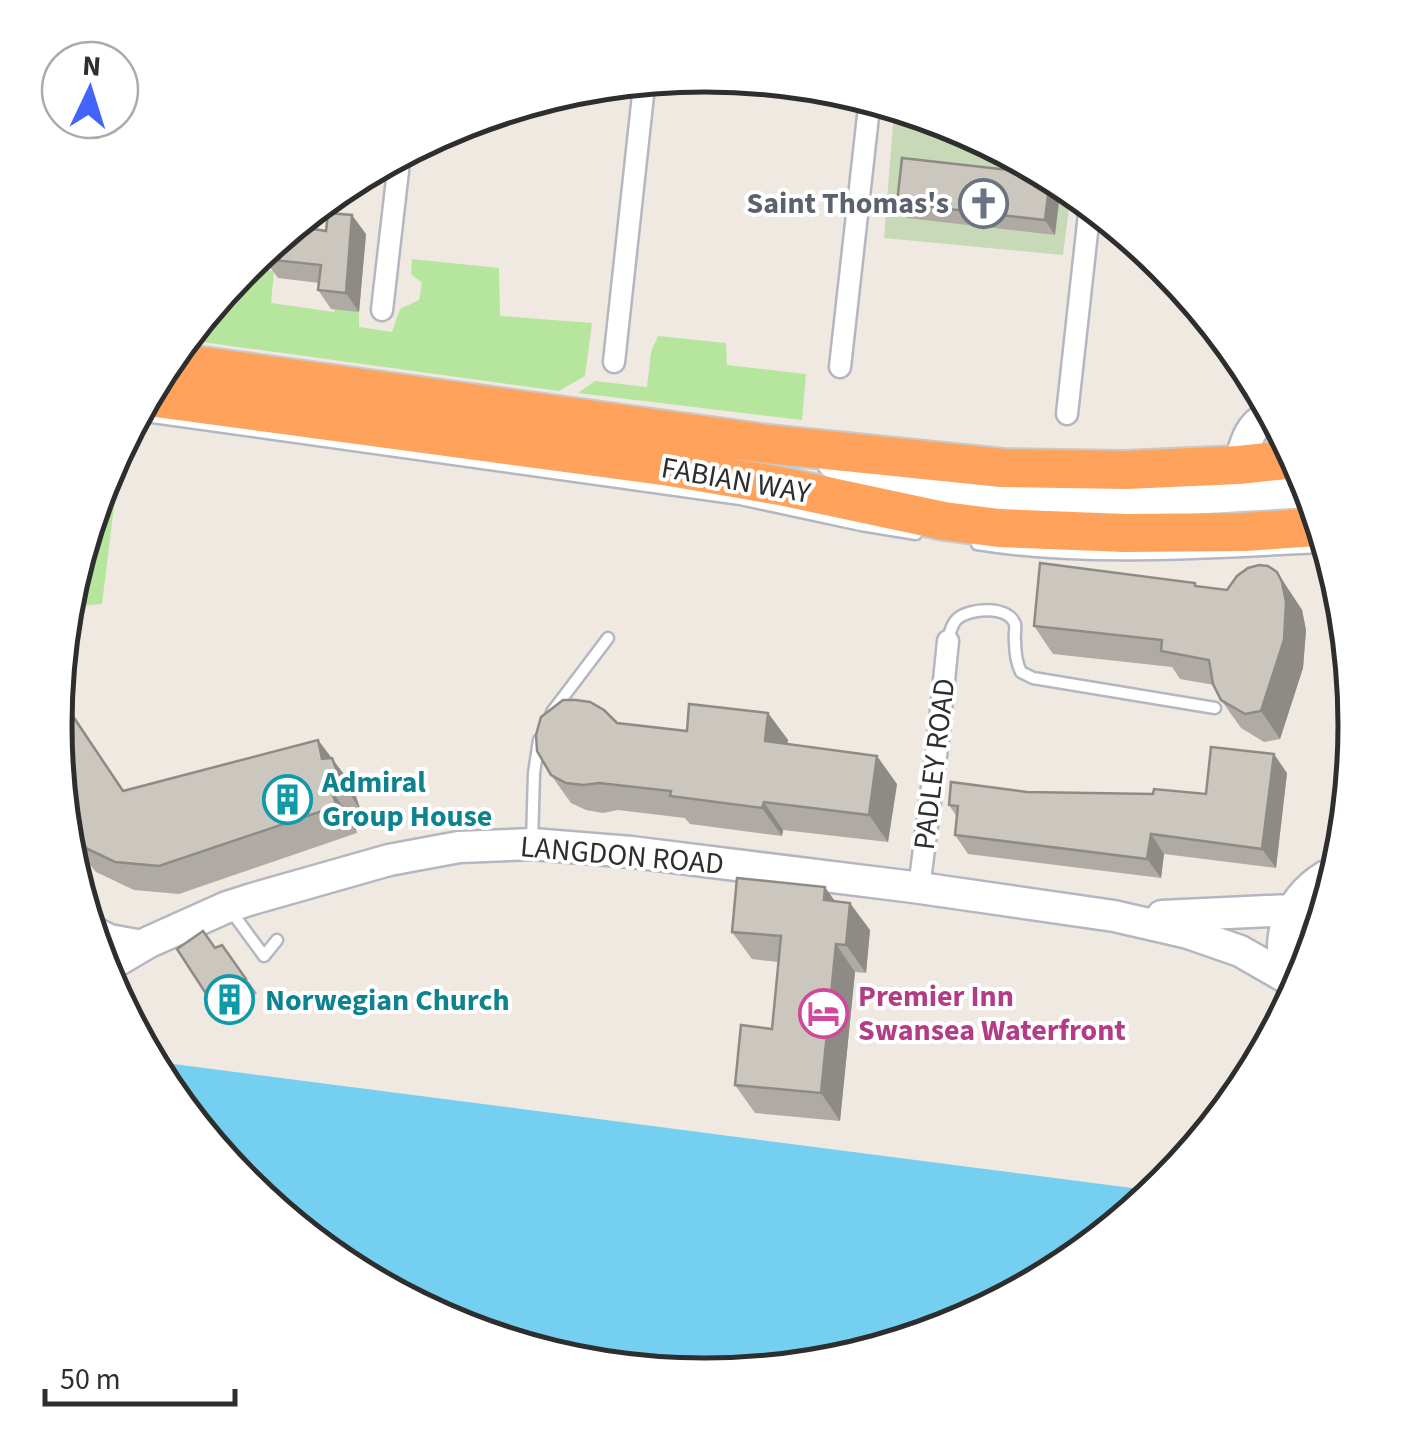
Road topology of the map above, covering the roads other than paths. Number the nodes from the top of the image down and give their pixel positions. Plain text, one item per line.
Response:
1 (643, 95) edge
2 (868, 113) edge
3 (398, 171) edge
4 (1089, 221) edge
5 (382, 310) dead end
6 (614, 362) dead end
7 (186, 364) edge
8 (840, 367) dead end
9 (163, 399) edge
10 (1067, 414) dead end
11 (152, 417) edge
12 (1261, 421) edge
13 (768, 444) junction
14 (1280, 461) edge
15 (1239, 465) junction
16 (1294, 493) edge
17 (1307, 528) edge
18 (933, 536) dead end
19 (969, 542) dead end
20 (1313, 547) edge
21 (608, 638) dead end
22 (948, 641) joint
23 (1215, 708) edge
24 (532, 844) junction
25 (1318, 882) edge
26 (919, 888) junction
27 (227, 907) junction
28 (1292, 910) junction
29 (1114, 916) junction
30 (111, 940) edge
31 (277, 940) dead end
32 (142, 946) junction
33 (118, 960) edge
34 (1288, 972) edge
35 (1284, 979) edge

1 - 6 street
2 - 8 street
3 - 5 street
4 - 10 street
7 - 13 highway, FABIAN WAY
9 - 17 highway, FABIAN WAY
11 - 18 lane
12 - 15 street
13 - 15 highway, FABIAN WAY
13 - 16 street
14 - 15 highway, FABIAN WAY
19 - 20 lane
21 - 24 lane
22 - 23 lane
22 - 26 street, PADLEY ROAD
24 - 26 street, LANGDON ROAD
24 - 27 street, LANGDON ROAD
25 - 28 street
26 - 29 street, LANGDON ROAD
27 - 31 lane
27 - 32 street, LANGDON ROAD
28 - 29 street, LANGDON ROAD
28 - 34 street
29 - 35 street, LANGDON ROAD
30 - 32 street
32 - 33 street, LANGDON ROAD

